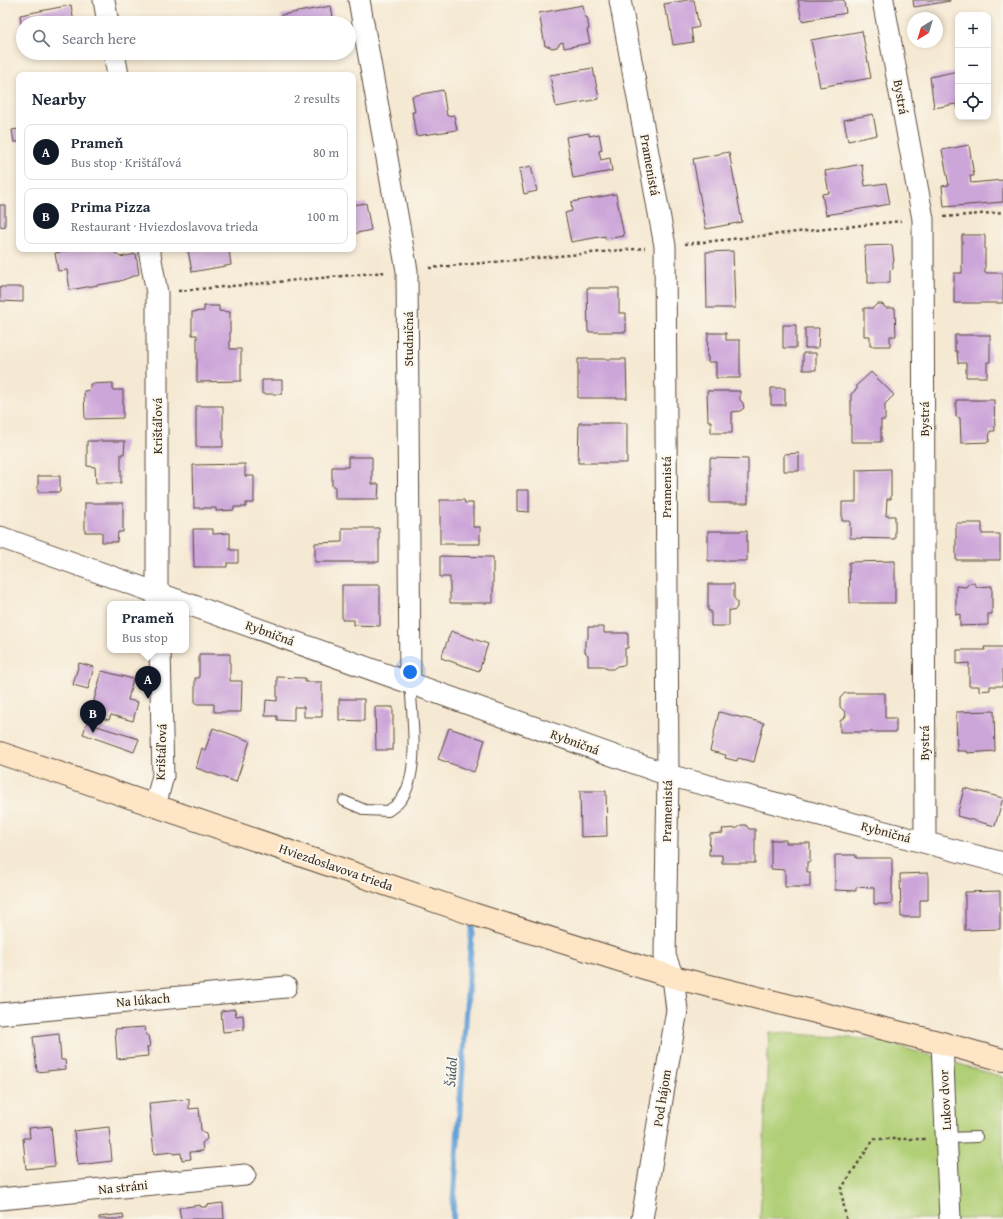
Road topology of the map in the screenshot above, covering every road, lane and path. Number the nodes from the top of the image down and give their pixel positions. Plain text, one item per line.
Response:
1 (104, 0) edge
2 (359, 0) edge
3 (620, 0) edge
4 (883, 0) edge
5 (107, 16) edge
6 (115, 60) edge
7 (117, 72) edge
8 (1003, 212) edge
9 (923, 219) junction
10 (665, 246) junction
11 (150, 252) edge
12 (407, 270) junction
13 (157, 293) junction
14 (0, 537) edge
15 (156, 598) edge
16 (189, 609) edge
17 (160, 653) edge
18 (410, 683) junction
19 (0, 752) edge
20 (668, 774) junction
21 (344, 800) dead end
22 (155, 806) junction
23 (925, 842) junction
24 (1003, 863) edge
25 (673, 977) junction
26 (286, 987) dead end
27 (0, 1014) edge
28 (942, 1043) junction
29 (1003, 1060) edge
30 (947, 1138) junction
31 (977, 1138) dead end
32 (245, 1175) dead end
33 (0, 1200) edge
34 (642, 1219) edge
35 (846, 1219) edge
36 (950, 1219) edge

1 - 5 street
2 - 12 street, Studničná
3 - 10 street, Pramenistá
4 - 9 street, Bystrá
6 - 7 street
8 - 9 path
9 - 10 path
9 - 23 street, Bystrá
10 - 12 path
10 - 20 street, Pramenistá
11 - 13 street, Krištáľová
12 - 13 path
12 - 18 street, Studničná
13 - 15 street, Krištáľová
14 - 15 street, Rybničná
16 - 18 street, Rybničná
17 - 22 street, Krištáľová
18 - 20 street, Rybničná
18 - 21 lane
19 - 22 street, Hviezdoslavova trieda
20 - 23 street, Rybničná
20 - 25 street, Pramenistá
22 - 25 street, Hviezdoslavova trieda
23 - 24 street, Rybničná
25 - 28 street, Hviezdoslavova trieda
25 - 34 street, Pod hájom
26 - 27 street, Na lúkach
28 - 29 street
28 - 30 street, Lukov dvor
30 - 31 lane
30 - 35 path
30 - 36 street, Lukov dvor
32 - 33 street, Na stráni

